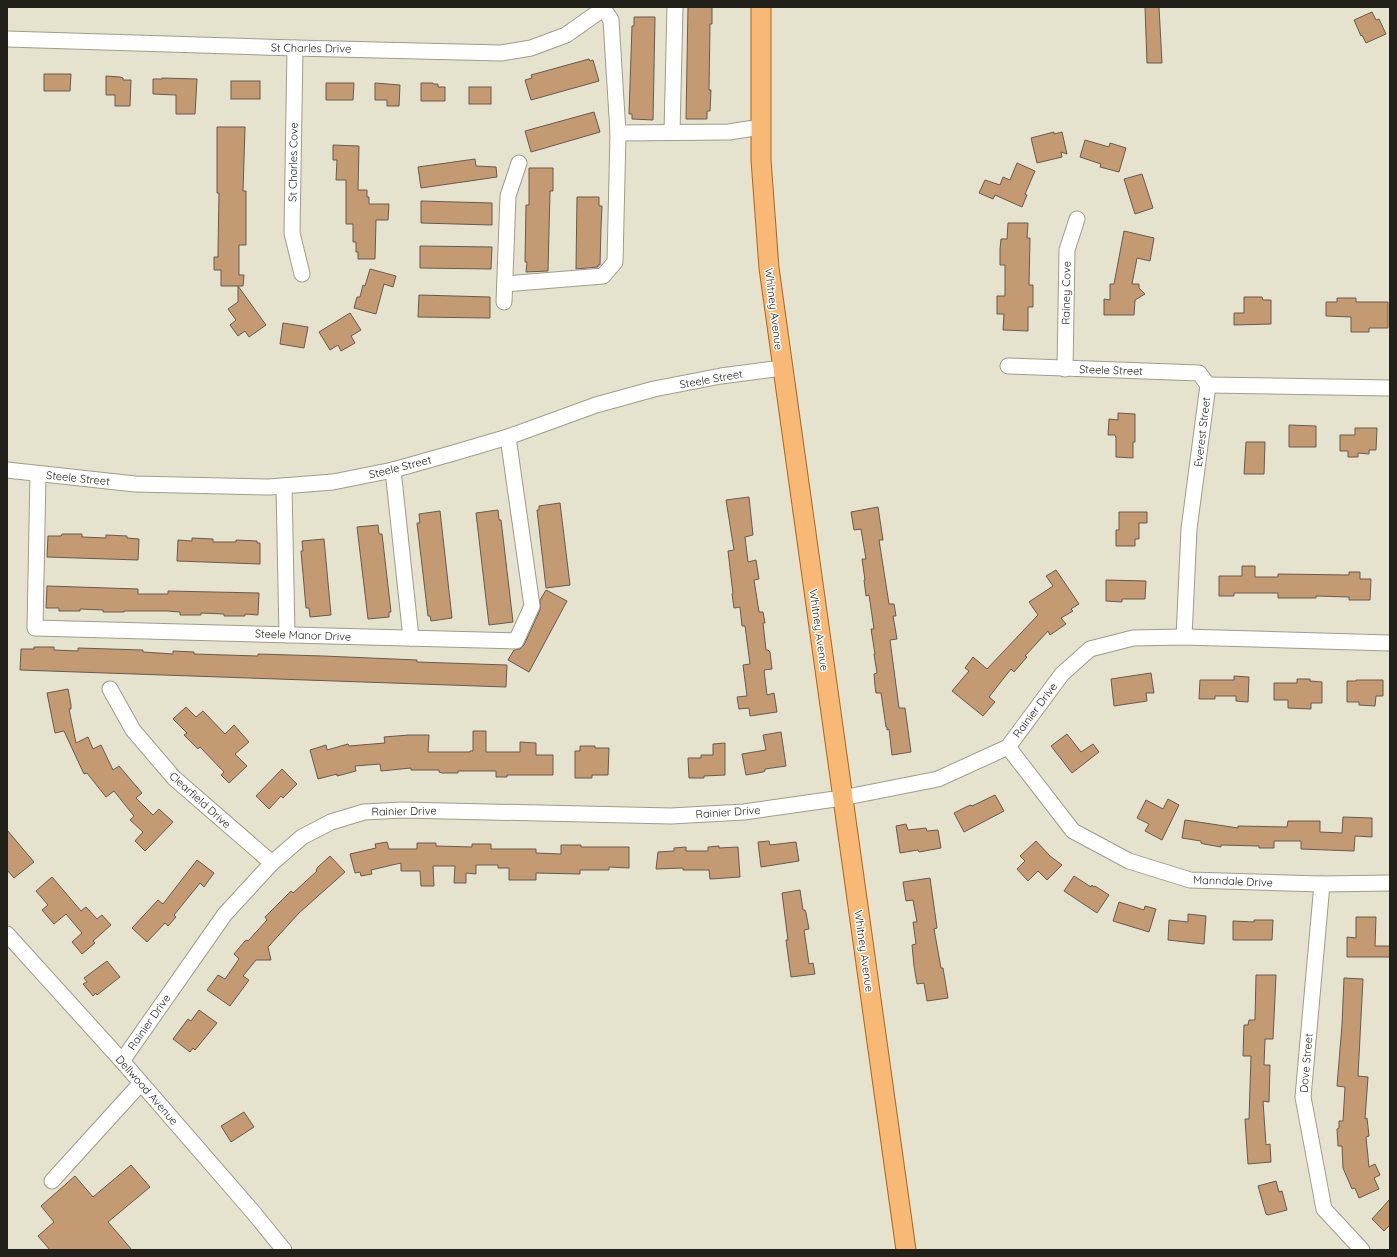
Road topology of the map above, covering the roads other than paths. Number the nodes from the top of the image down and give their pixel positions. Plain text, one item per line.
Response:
1 (675, 7) edge
2 (761, 7) edge
3 (603, 8) edge
4 (7, 39) edge
5 (295, 48) junction
6 (761, 127) junction
7 (672, 132) junction
8 (618, 133) junction
9 (520, 163) dead end
10 (1077, 219) dead end
11 (302, 274) dead end
12 (505, 284) junction
13 (504, 302) dead end
14 (1008, 366) dead end
15 (782, 368) junction
16 (1065, 369) junction
17 (1208, 385) junction
18 (1390, 388) edge
19 (508, 437) junction
20 (7, 470) edge
21 (393, 470) junction
22 (38, 474) junction
23 (284, 486) junction
24 (287, 635) junction
25 (1184, 637) junction
26 (411, 638) junction
27 (1390, 643) edge
28 (110, 689) dead end
29 (1008, 747) junction
30 (842, 798) junction
31 (272, 862) junction
32 (1390, 883) edge
33 (1322, 884) junction
34 (7, 934) edge
35 (122, 1061) junction
36 (141, 1083) junction
37 (52, 1181) dead end
38 (284, 1250) edge
39 (906, 1250) edge
40 (1362, 1250) edge

1 - 7 street
2 - 6 main road, Whitney Avenue
3 - 5 street, St Charles Drive
3 - 8 street
4 - 5 street, St Charles Drive
5 - 11 street, St Charles Cove
6 - 7 street
6 - 15 main road, Whitney Avenue
7 - 8 street
8 - 12 street
9 - 12 street
10 - 16 street, Rainey Cove
12 - 13 street
14 - 16 street, Steele Street
15 - 19 street, Steele Street
15 - 30 main road, Whitney Avenue
16 - 17 street, Steele Street
17 - 18 street, Everest Street
17 - 25 street, Everest Street
19 - 21 street, Steele Street
19 - 26 street, Steele Manor Drive
20 - 22 street, Steele Street
21 - 23 street, Steele Street
21 - 26 street
22 - 23 street, Steele Street
22 - 24 street, Steele Manor Drive
23 - 24 street
24 - 26 street, Steele Manor Drive
25 - 27 street, Rainier Drive
25 - 29 street, Rainier Drive
28 - 31 street, Clearfield Drive
29 - 30 street, Rainier Drive
29 - 33 street, Manndale Drive
30 - 31 street, Rainier Drive
30 - 39 main road, Whitney Avenue
31 - 35 street, Rainier Drive
32 - 33 street, Manndale Drive
33 - 40 street, Dove Street
34 - 35 street, Dellwood Avenue
35 - 36 street, Dellwood Avenue
36 - 37 street
36 - 38 street, Dellwood Avenue

